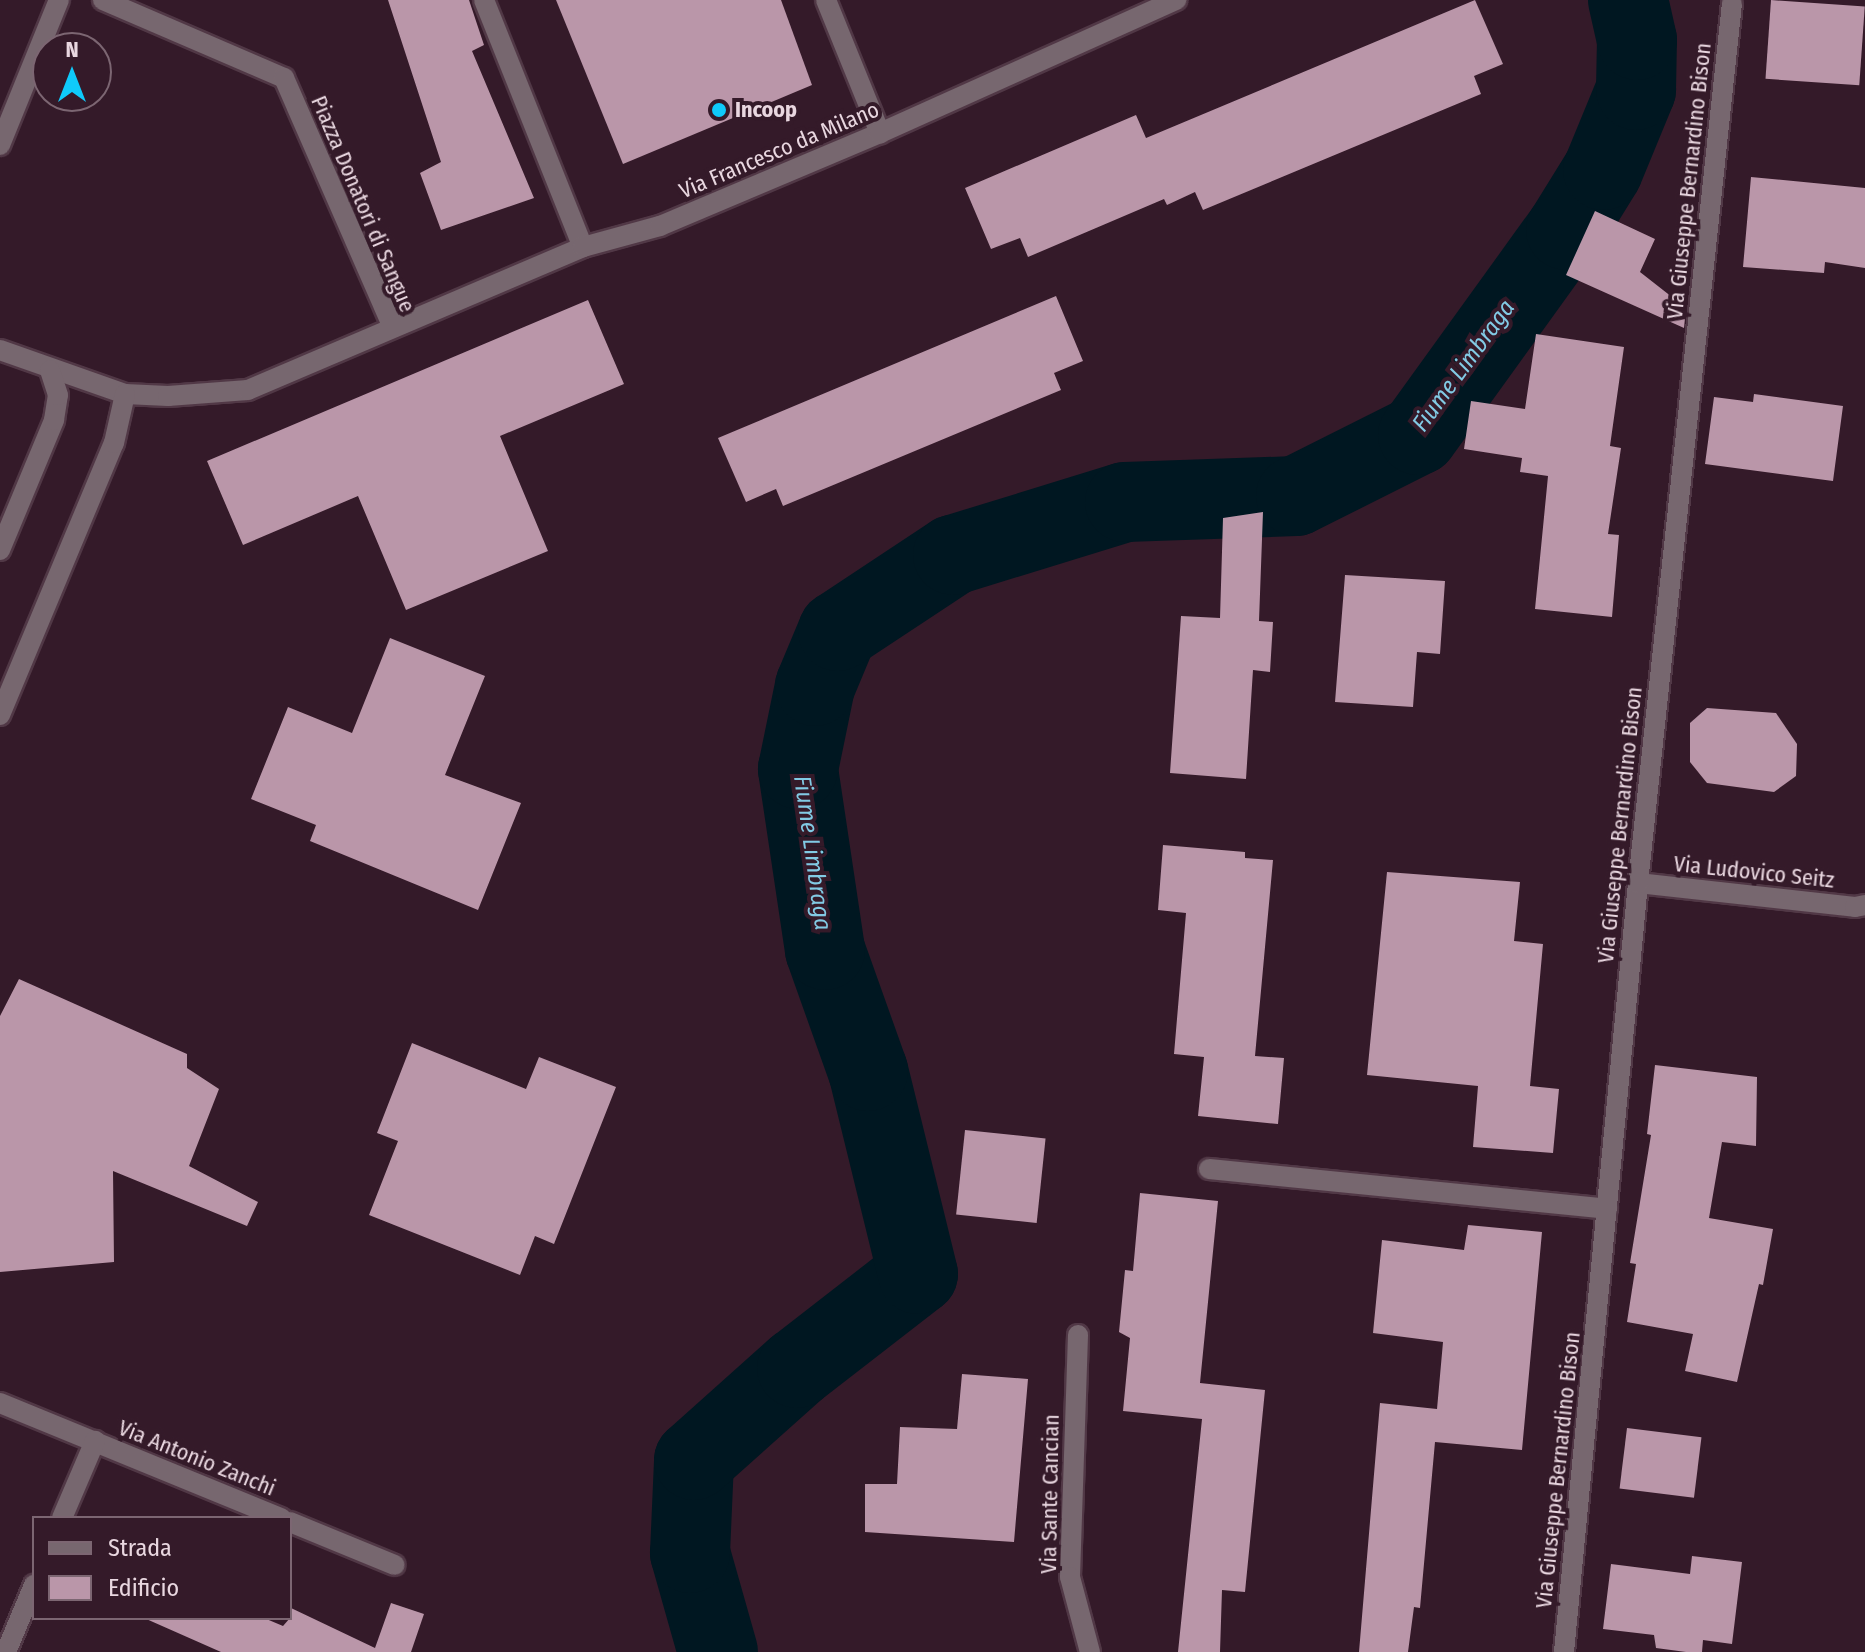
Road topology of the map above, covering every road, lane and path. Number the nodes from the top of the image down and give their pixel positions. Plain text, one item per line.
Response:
1 (59, 0) edge
2 (103, 0) edge
3 (484, 0) edge
4 (826, 0) edge
5 (1176, 0) edge
6 (1732, 4) dead end
7 (880, 133) junction
8 (0, 145) edge
9 (583, 247) junction
10 (393, 327) junction
11 (0, 350) edge
12 (50, 370) junction
13 (125, 394) junction
14 (0, 550) edge
15 (0, 715) edge
16 (1638, 883) junction
17 (1865, 905) edge
18 (1209, 1169) dead end
19 (1607, 1209) junction
20 (1078, 1335) dead end
21 (0, 1403) edge
22 (95, 1441) junction
23 (63, 1516) edge
24 (276, 1516) edge
25 (292, 1523) edge
26 (395, 1565) dead end
27 (32, 1590) edge
28 (6, 1652) edge
29 (1090, 1652) edge
30 (1564, 1652) edge

1 - 8 street
2 - 10 street, Piazza Donatori di Sangue
3 - 9 street
4 - 7 street
5 - 7 street, Via Francesco da Milano
6 - 16 street, Via Giuseppe Bernardino Bison
7 - 9 street, Via Francesco da Milano
9 - 10 street, Via Francesco da Milano
10 - 13 street, Piazza Donatori di Sangue
11 - 12 street, Piazza Donatori di Sangue
12 - 13 street, Piazza Donatori di Sangue
12 - 14 street
13 - 15 street
16 - 17 street, Via Ludovico Seitz
16 - 19 street, Via Giuseppe Bernardino Bison
18 - 19 street
19 - 30 street, Via Giuseppe Bernardino Bison
20 - 29 street, Via Sante Cancian
21 - 22 street, Via Antonio Zanchi
22 - 23 street, Via Antonio Zanchi
22 - 24 street, Via Antonio Zanchi
25 - 26 street, Via Antonio Zanchi
27 - 28 street

